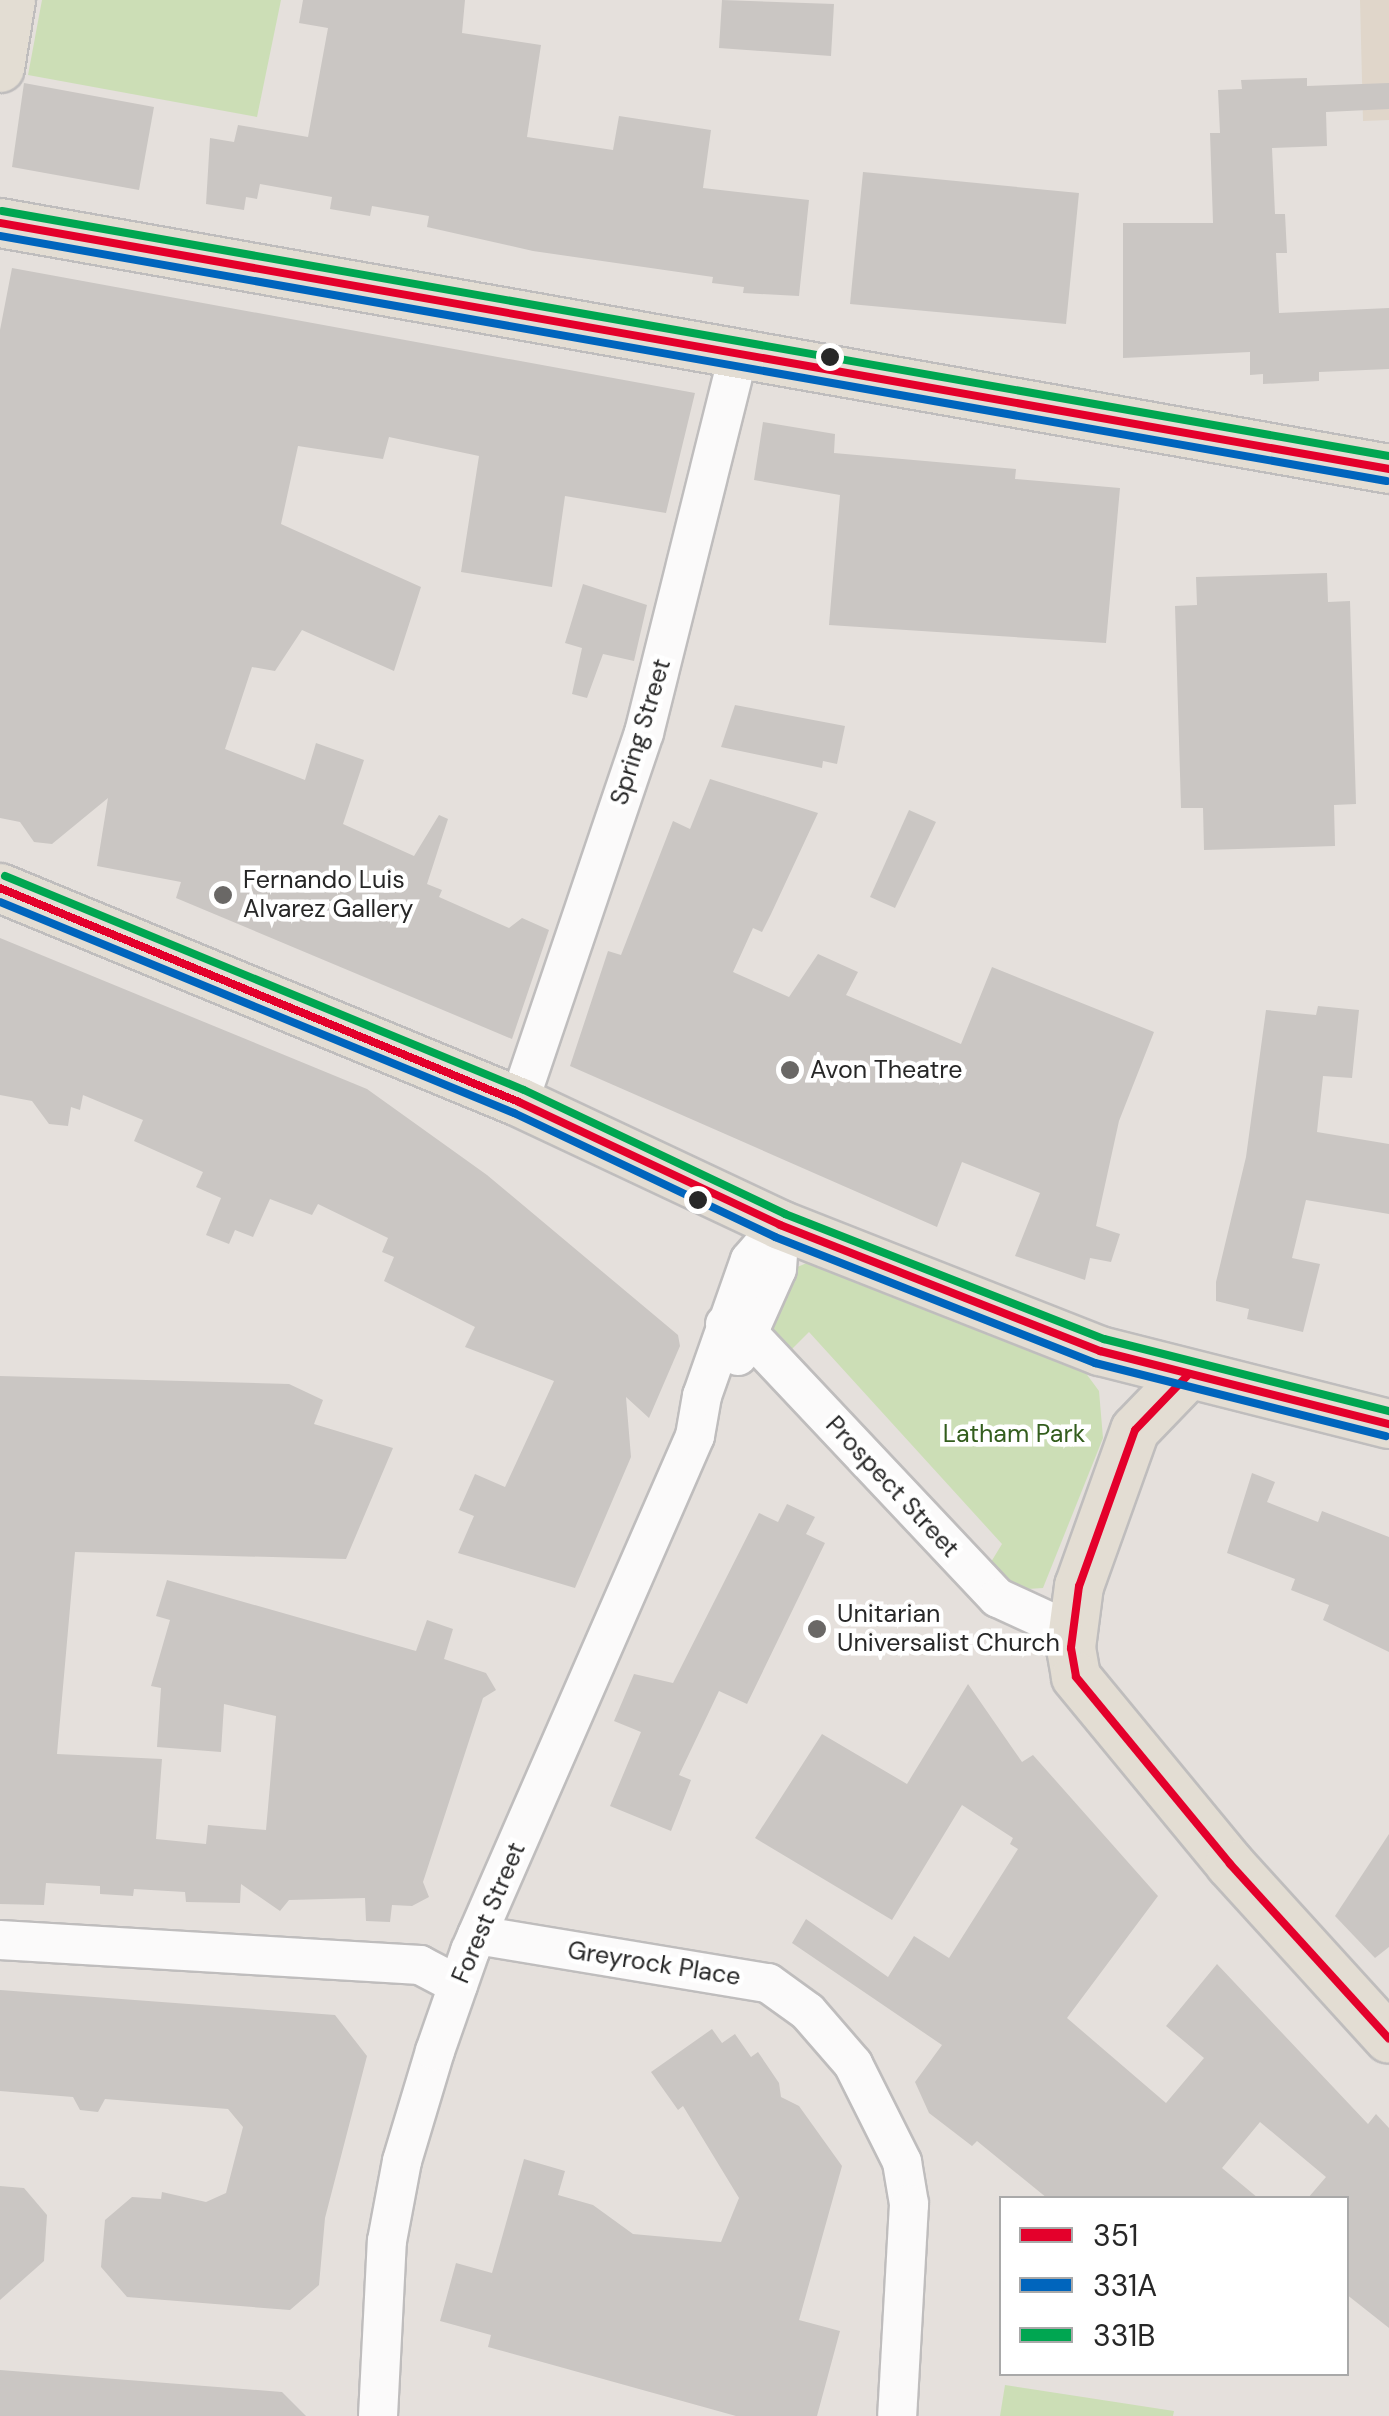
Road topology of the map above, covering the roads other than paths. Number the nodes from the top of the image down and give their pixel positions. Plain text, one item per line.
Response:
1 (11, 0) edge
2 (0, 68) edge
3 (0, 223) edge
4 (738, 355) junction
5 (1389, 470) edge
6 (0, 888) edge
7 (519, 1102) junction
8 (780, 1226) junction
9 (737, 1328) junction
10 (1118, 1358) junction
11 (1188, 1375) junction
12 (1389, 1424) edge
13 (1136, 1430) junction
14 (1072, 1640) junction
15 (478, 1935) junction
16 (0, 1940) edge
17 (458, 1985) junction
18 (1389, 2040) edge
19 (378, 2416) edge
20 (897, 2416) edge

1 - 2 main road
3 - 4 main road
4 - 5 main road
4 - 7 street, Spring Street
6 - 7 main road
7 - 8 main road
8 - 9 street, Forest Street
8 - 10 main road
9 - 14 street, Prospect Street
9 - 15 street, Forest Street
10 - 11 main road
10 - 13 main road
11 - 12 main road
11 - 13 main road
13 - 14 main road
14 - 18 main road
15 - 17 street, Forest Street
15 - 20 street, Greyrock Place
16 - 17 street
17 - 19 street, Forest Street

